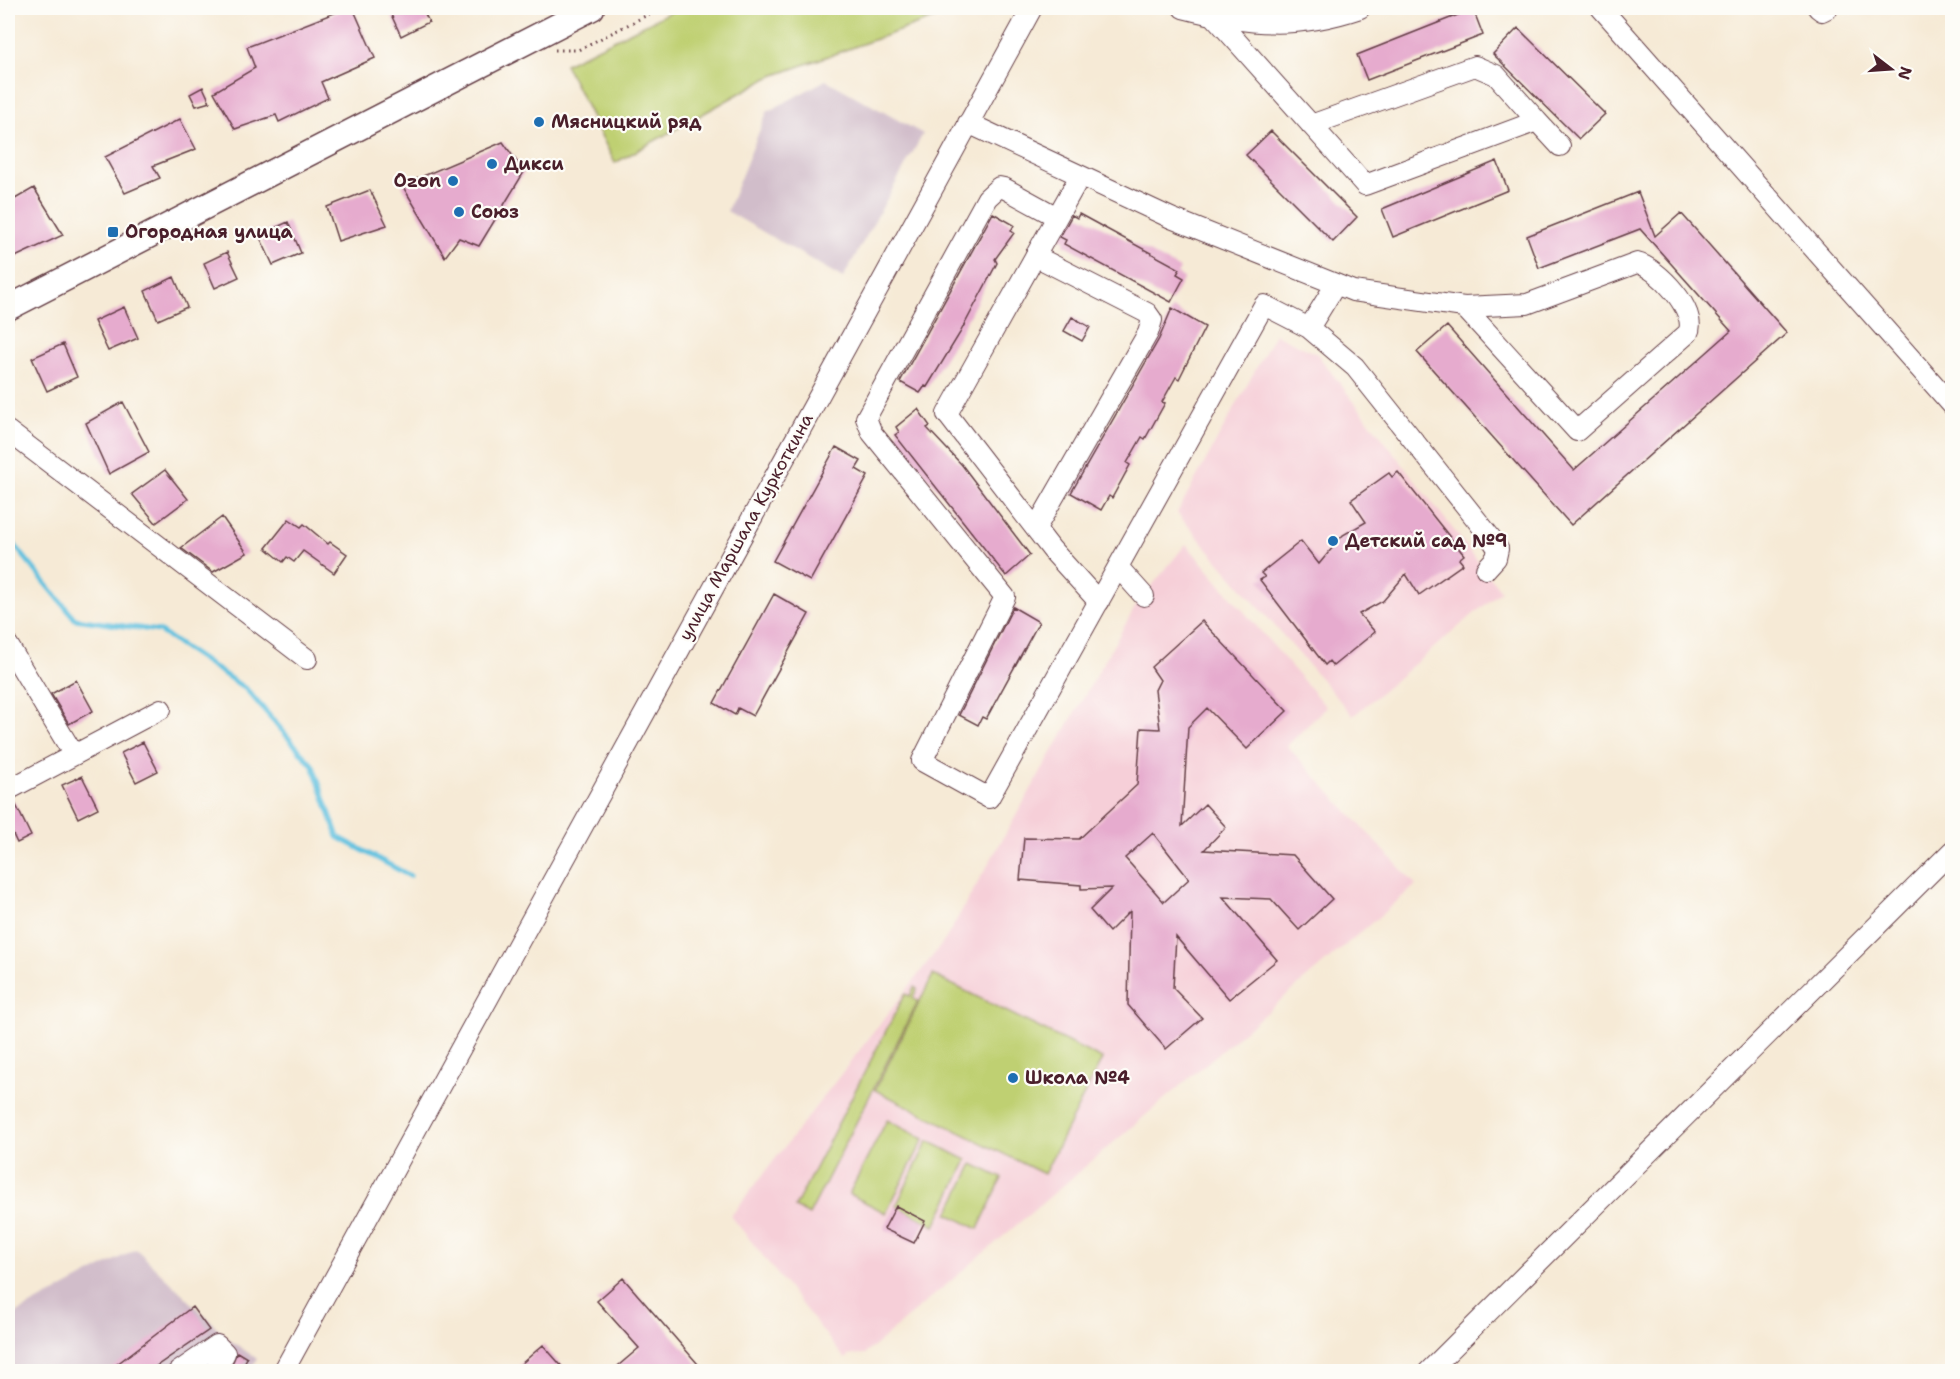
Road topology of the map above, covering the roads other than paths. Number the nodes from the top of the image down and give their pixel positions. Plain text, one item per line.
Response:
1 (592, 8) edge
2 (1032, 8) edge
3 (1183, 8) edge
4 (1360, 8) edge
5 (1601, 8) edge
6 (1818, 8) edge
7 (1828, 8) edge
8 (1213, 15) junction
9 (1537, 121) junction
10 (968, 123) junction
11 (1311, 125) junction
12 (1560, 146) dead end
13 (1080, 176) junction
14 (1058, 217) junction
15 (1035, 256) junction
16 (1336, 284) junction
17 (1464, 307) junction
18 (8, 308) edge
19 (1309, 328) junction
20 (1953, 405) edge
21 (8, 431) edge
22 (1036, 528) junction
23 (1118, 567) junction
24 (1486, 569) dead end
25 (1144, 596) dead end
26 (1099, 602) junction
27 (8, 645) edge
28 (307, 659) dead end
29 (161, 709) dead end
30 (74, 755) junction
31 (8, 790) edge
32 (1953, 851) edge
33 (178, 1371) edge
34 (215, 1371) edge
35 (283, 1371) edge
36 (1428, 1371) edge

1 - 18 main road
2 - 10 street, улица Маршала Куркоткина
3 - 8 street
4 - 8 street
5 - 20 street
6 - 7 street
8 - 11 street
9 - 11 street
9 - 11 street
9 - 12 street
10 - 13 street
10 - 35 street, улица Маршала Куркоткина
13 - 14 street
13 - 16 street
14 - 15 street
14 - 26 street
15 - 22 street
15 - 22 street
16 - 17 street
16 - 19 street
17 - 17 street
19 - 23 street
19 - 24 street
21 - 28 street
22 - 26 street
23 - 25 street
23 - 26 street
27 - 30 street
29 - 30 street
30 - 31 street
32 - 36 street
33 - 34 street

